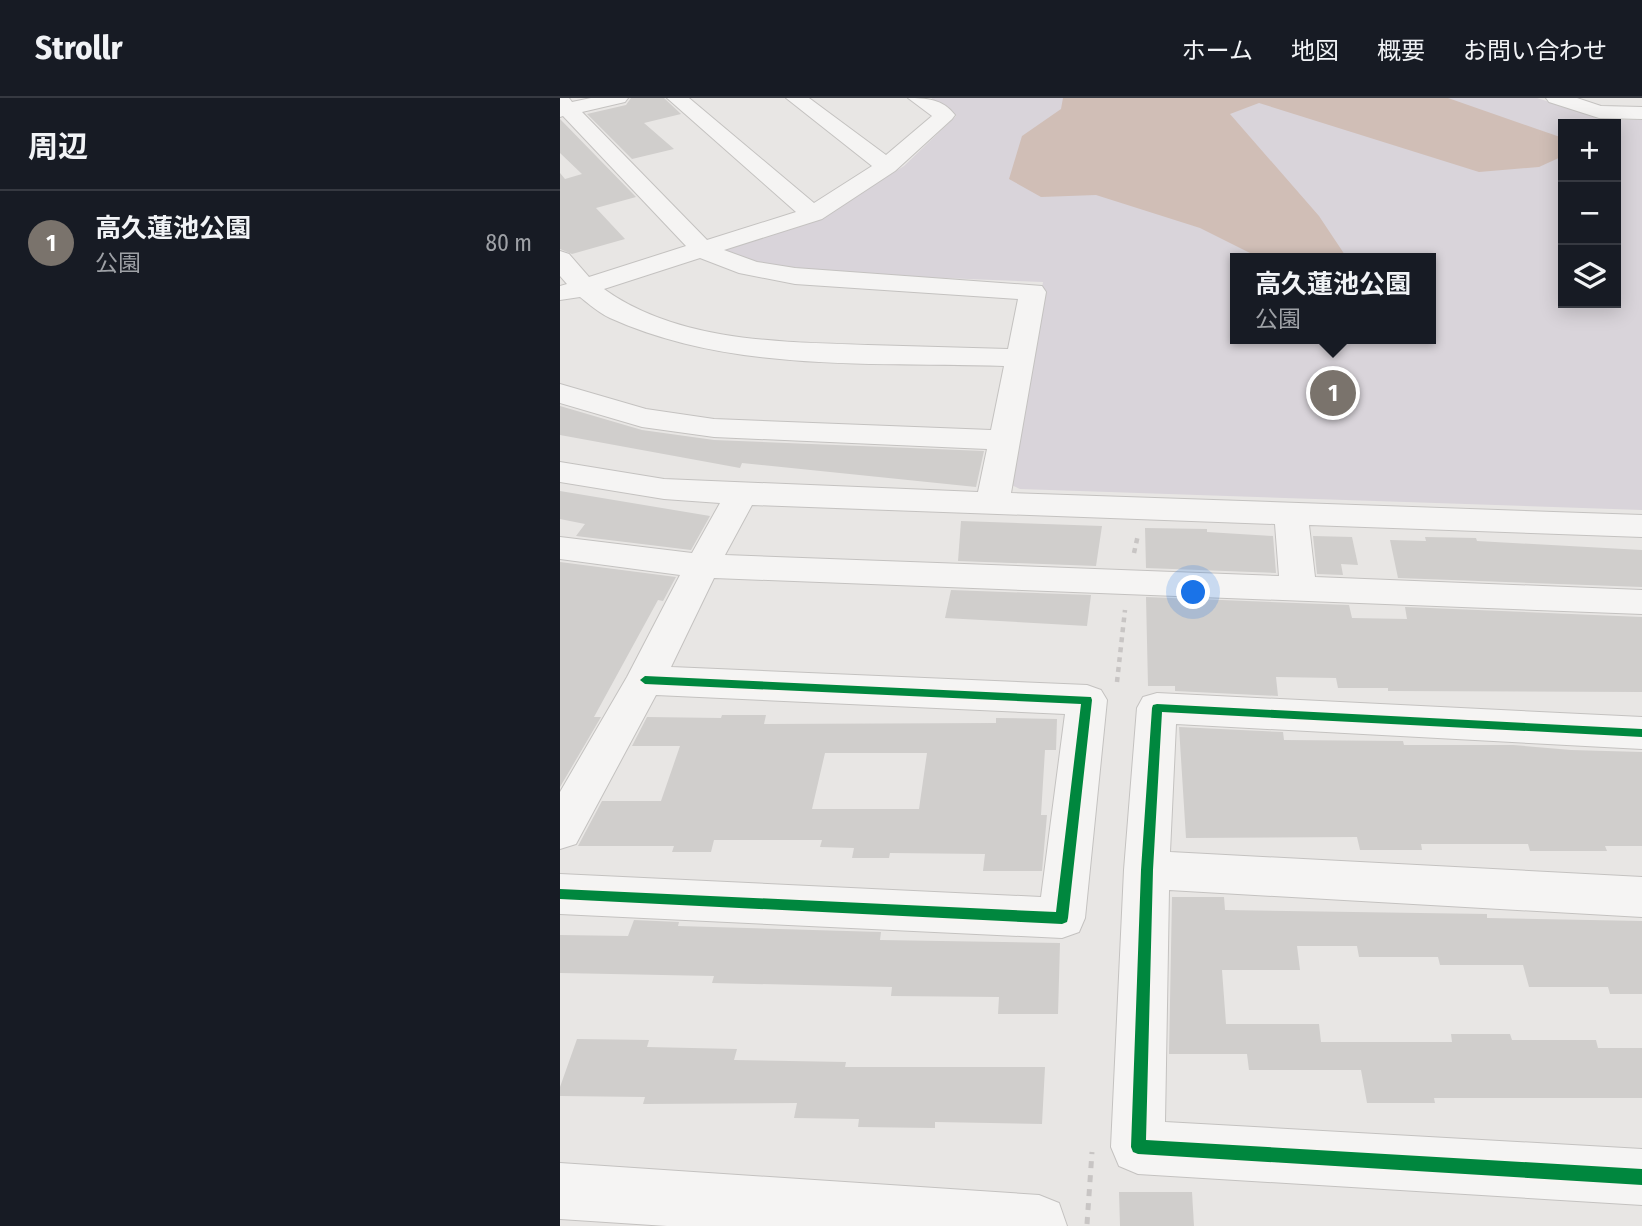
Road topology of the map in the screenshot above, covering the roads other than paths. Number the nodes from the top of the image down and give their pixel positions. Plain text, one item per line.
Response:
1 (618, 98) edge
2 (677, 98) edge
3 (796, 98) edge
4 (918, 98) edge
5 (1556, 98) edge
6 (1595, 105) edge
7 (562, 107) edge
8 (1642, 113) edge
9 (887, 166) junction
10 (813, 214) junction
11 (703, 250) junction
12 (560, 259) edge
13 (571, 291) edge
14 (1020, 358) junction
15 (560, 393) edge
16 (1003, 440) junction
17 (560, 472) edge
18 (741, 494) junction
19 (992, 504) junction
20 (1291, 514) junction
21 (1642, 526) edge
22 (560, 548) edge
23 (702, 566) junction
24 (1298, 587) junction
25 (1642, 602) edge
26 (645, 680) junction
27 (1642, 733) edge
28 (560, 831) edge
29 (1147, 870) junction
30 (560, 894) edge
31 (1642, 897) edge
32 (1642, 1177) edge
33 (560, 1191) edge
34 (1039, 1226) edge

1 - 7 street
2 - 10 street
3 - 9 street
4 - 9 street
5 - 6 street
6 - 8 street
7 - 11 street
9 - 10 street
10 - 11 street
11 - 13 street
11 - 14 street
12 - 13 street
13 - 14 street
14 - 16 street
15 - 16 street
16 - 19 street
17 - 18 street
18 - 19 street
18 - 23 street
19 - 20 street
20 - 21 street
20 - 24 street
22 - 23 street
23 - 24 street
23 - 26 street
24 - 25 street
26 - 28 street
26 - 30 street
27 - 29 street
29 - 31 street
29 - 32 street
33 - 34 street

